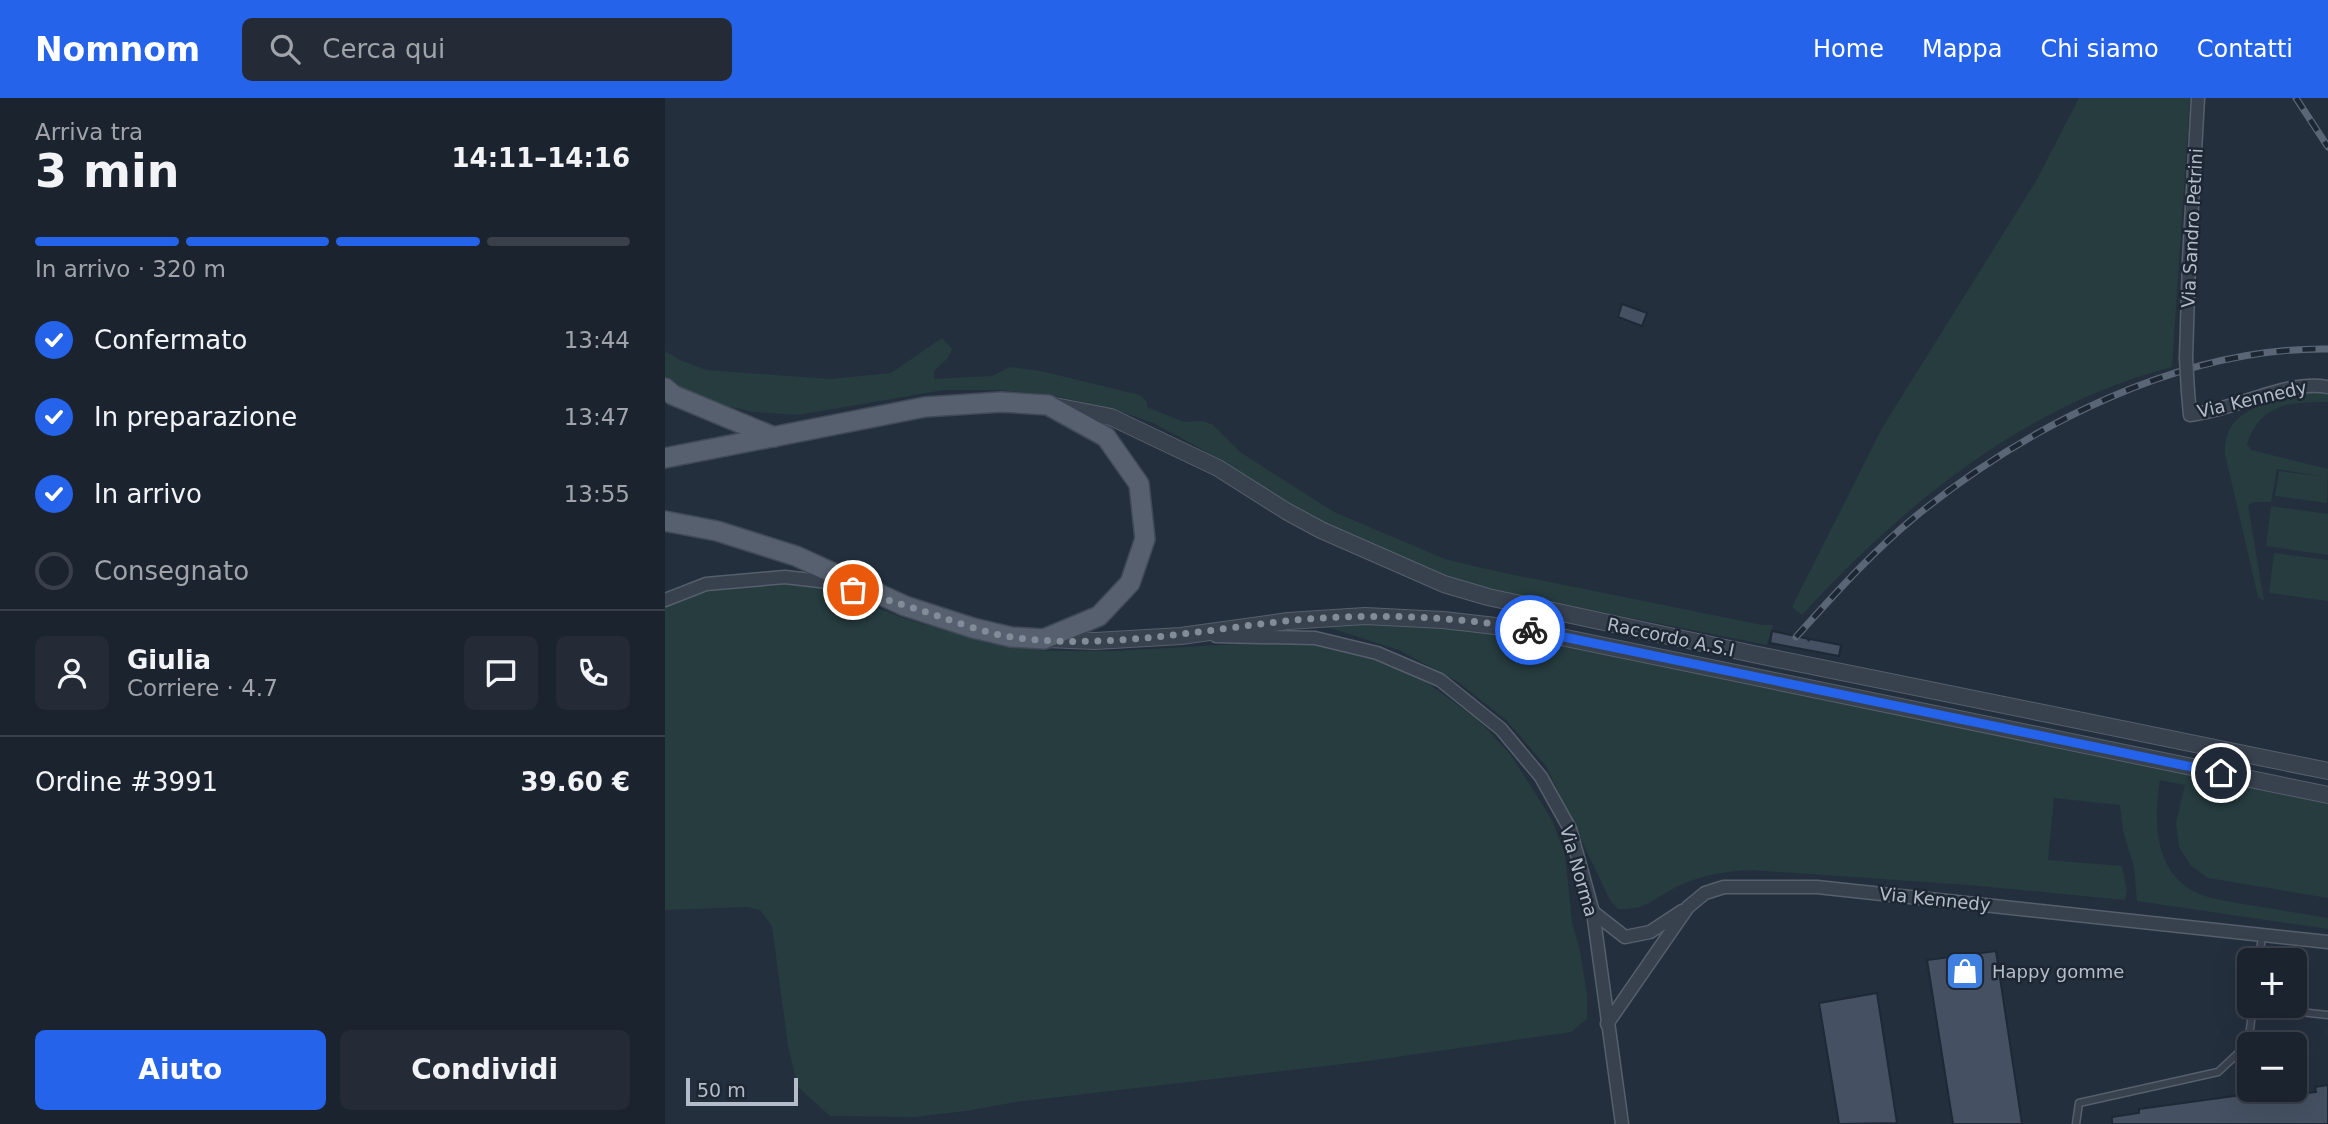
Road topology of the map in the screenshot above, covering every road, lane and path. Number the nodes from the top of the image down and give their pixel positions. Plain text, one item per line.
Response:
1 (2198, 98) edge
2 (2186, 358) joint
3 (2328, 387) edge
4 (665, 388) edge
5 (1048, 405) junction
6 (774, 437) junction
7 (665, 458) edge
8 (665, 521) edge
9 (665, 600) edge
10 (905, 606) junction
11 (1181, 636) junction
12 (1044, 639) junction
13 (2328, 771) edge
14 (2328, 795) edge
15 (1688, 907) junction
16 (1593, 912) junction
17 (2262, 935) junction
18 (2328, 942) edge
19 (2260, 948) edge
20 (2307, 1013) edge
21 (2328, 1015) edge
22 (2252, 1018) edge
23 (1607, 1024) junction
24 (1622, 1124) edge
25 (2076, 1124) edge

1 - 2 street, Via Sandro Petrini
2 - 3 street, Via Kennedy, bridge
4 - 6 main road
5 - 6 main road
5 - 12 main road
5 - 13 street, Raccordo A.S.I
6 - 7 main road
8 - 10 main road
9 - 10 street
10 - 12 main road
11 - 12 street, Raccordo A.S.I
11 - 14 street, Raccordo A.S.I
11 - 16 street, Via Norma
15 - 16 street
15 - 17 street, Via Kennedy
15 - 23 street, Via Kennedy
16 - 23 street, Via Norma
17 - 18 street, Via Kennedy
17 - 19 lane
20 - 21 lane
22 - 25 lane
23 - 24 street, Via Norma

